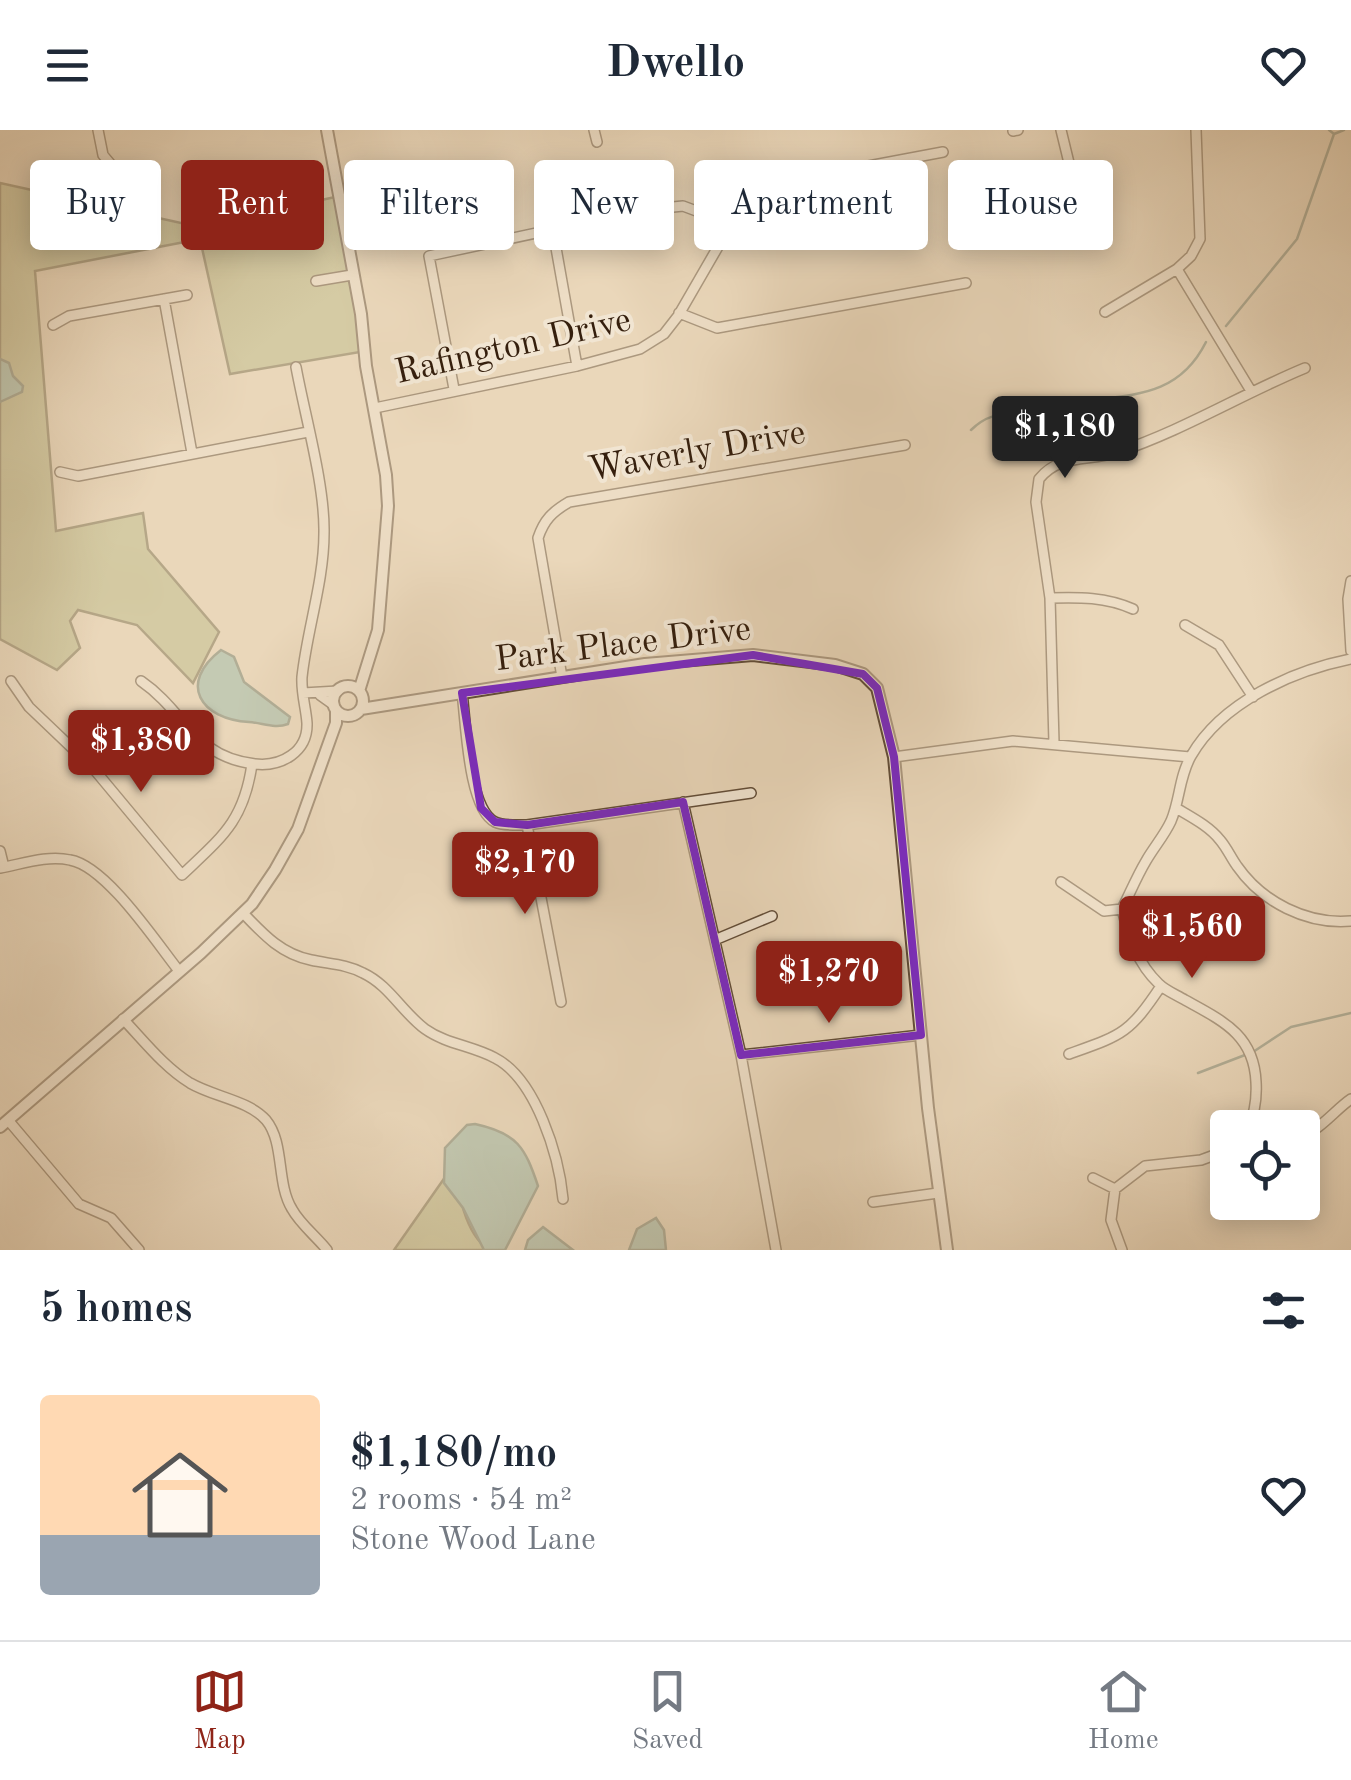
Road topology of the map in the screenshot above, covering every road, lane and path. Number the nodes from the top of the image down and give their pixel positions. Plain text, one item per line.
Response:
1 (98, 130) edge
2 (327, 130) edge
3 (594, 130) edge
4 (1061, 130) edge
5 (1196, 130) edge
6 (596, 142) dead end
7 (943, 152) dead end
8 (107, 160) edge
9 (904, 160) edge
10 (1068, 160) edge
11 (534, 236) edge
12 (556, 250) edge
13 (716, 250) edge
14 (1178, 269) junction
15 (352, 275) junction
16 (316, 281) dead end
17 (966, 283) dead end
18 (187, 294) dead end
19 (164, 299) junction
20 (1105, 312) dead end
21 (679, 313) junction
22 (54, 325) dead end
23 (577, 366) junction
24 (296, 367) dead end
25 (1305, 368) dead end
26 (454, 389) junction
27 (1251, 391) junction
28 (375, 408) junction
29 (308, 432) junction
30 (905, 446) dead end
31 (192, 453) junction
32 (60, 472) dead end
33 (1351, 581) edge
34 (1050, 598) junction
35 (1133, 608) dead end
36 (1185, 625) dead end
37 (1351, 651) edge
38 (1351, 659) edge
39 (562, 677) junction
40 (11, 680) dead end
41 (142, 681) dead end
42 (352, 691) junction
43 (302, 692) junction
44 (462, 693) junction
45 (317, 694) junction
46 (1254, 697) junction
47 (402, 702) junction
48 (335, 708) junction
49 (361, 709) junction
50 (349, 716) junction
51 (1054, 743) junction
52 (894, 757) junction
53 (1190, 757) junction
54 (252, 764) junction
55 (312, 791) junction
56 (751, 793) dead end
57 (682, 802) junction
58 (1176, 808) junction
59 (527, 826) junction
60 (0, 851) edge
61 (2, 868) edge
62 (1061, 882) dead end
63 (1122, 909) junction
64 (243, 914) junction
65 (772, 916) dead end
66 (1351, 921) edge
67 (716, 939) junction
68 (179, 971) junction
69 (1161, 986) junction
70 (561, 1002) dead end
71 (123, 1019) junction
72 (920, 1035) junction
73 (1069, 1054) dead end
74 (741, 1055) junction
75 (1351, 1099) edge
76 (1255, 1110) edge
77 (4, 1123) edge
78 (1320, 1124) edge
79 (1210, 1157) edge
80 (1092, 1178) dead end
81 (1116, 1189) junction
82 (938, 1193) junction
83 (563, 1198) dead end
84 (873, 1202) dead end
85 (139, 1250) edge
86 (327, 1250) edge
87 (776, 1250) edge
88 (947, 1250) edge
89 (1122, 1250) edge

1 - 8 street
2 - 15 street
3 - 6 street
4 - 10 street
5 - 14 street
7 - 9 street, Rafington Drive
11 - 26 street
12 - 23 street
13 - 21 street, Rafington Drive
14 - 20 street
14 - 27 street
15 - 16 street
15 - 28 street
17 - 21 street
18 - 19 street
19 - 22 street
19 - 31 street
21 - 23 street, Rafington Drive
23 - 26 street, Rafington Drive
24 - 29 street
25 - 27 street
26 - 28 street, Rafington Drive
27 - 34 street
28 - 42 street
29 - 31 street
29 - 43 street
30 - 39 street, Waverly Drive
31 - 32 street
33 - 37 street
34 - 35 street
34 - 51 street
36 - 46 street
38 - 46 street
39 - 44 street, Park Place Drive
39 - 52 street, Park Place Drive
40 - 54 street
41 - 54 street
42 - 45 street, Park Place Drive
42 - 47 street, Park Place Drive
42 - 48 street
42 - 49 street
43 - 45 street, Park Place Drive
43 - 54 street
44 - 47 street, Park Place Drive
44 - 59 street
45 - 48 street, Park Place Drive
46 - 53 street
47 - 49 street, Park Place Drive
48 - 50 street
48 - 55 street
49 - 50 street
50 - 55 street
51 - 52 street
51 - 53 street
52 - 72 street, Park Place Drive
53 - 58 street
55 - 64 street
56 - 57 street
57 - 59 street
57 - 67 street
58 - 63 street
58 - 66 street
59 - 70 street
60 - 61 street
61 - 68 street
62 - 63 street
63 - 69 street
64 - 68 street
64 - 83 street
65 - 67 street
67 - 74 street
68 - 71 street
69 - 73 street
69 - 76 street
71 - 77 street
71 - 86 street
72 - 74 street
72 - 82 street, Park Place Drive
74 - 87 street
75 - 78 street
77 - 85 street
79 - 81 street
80 - 81 street
81 - 89 street
82 - 84 street
82 - 88 street, Park Place Drive

